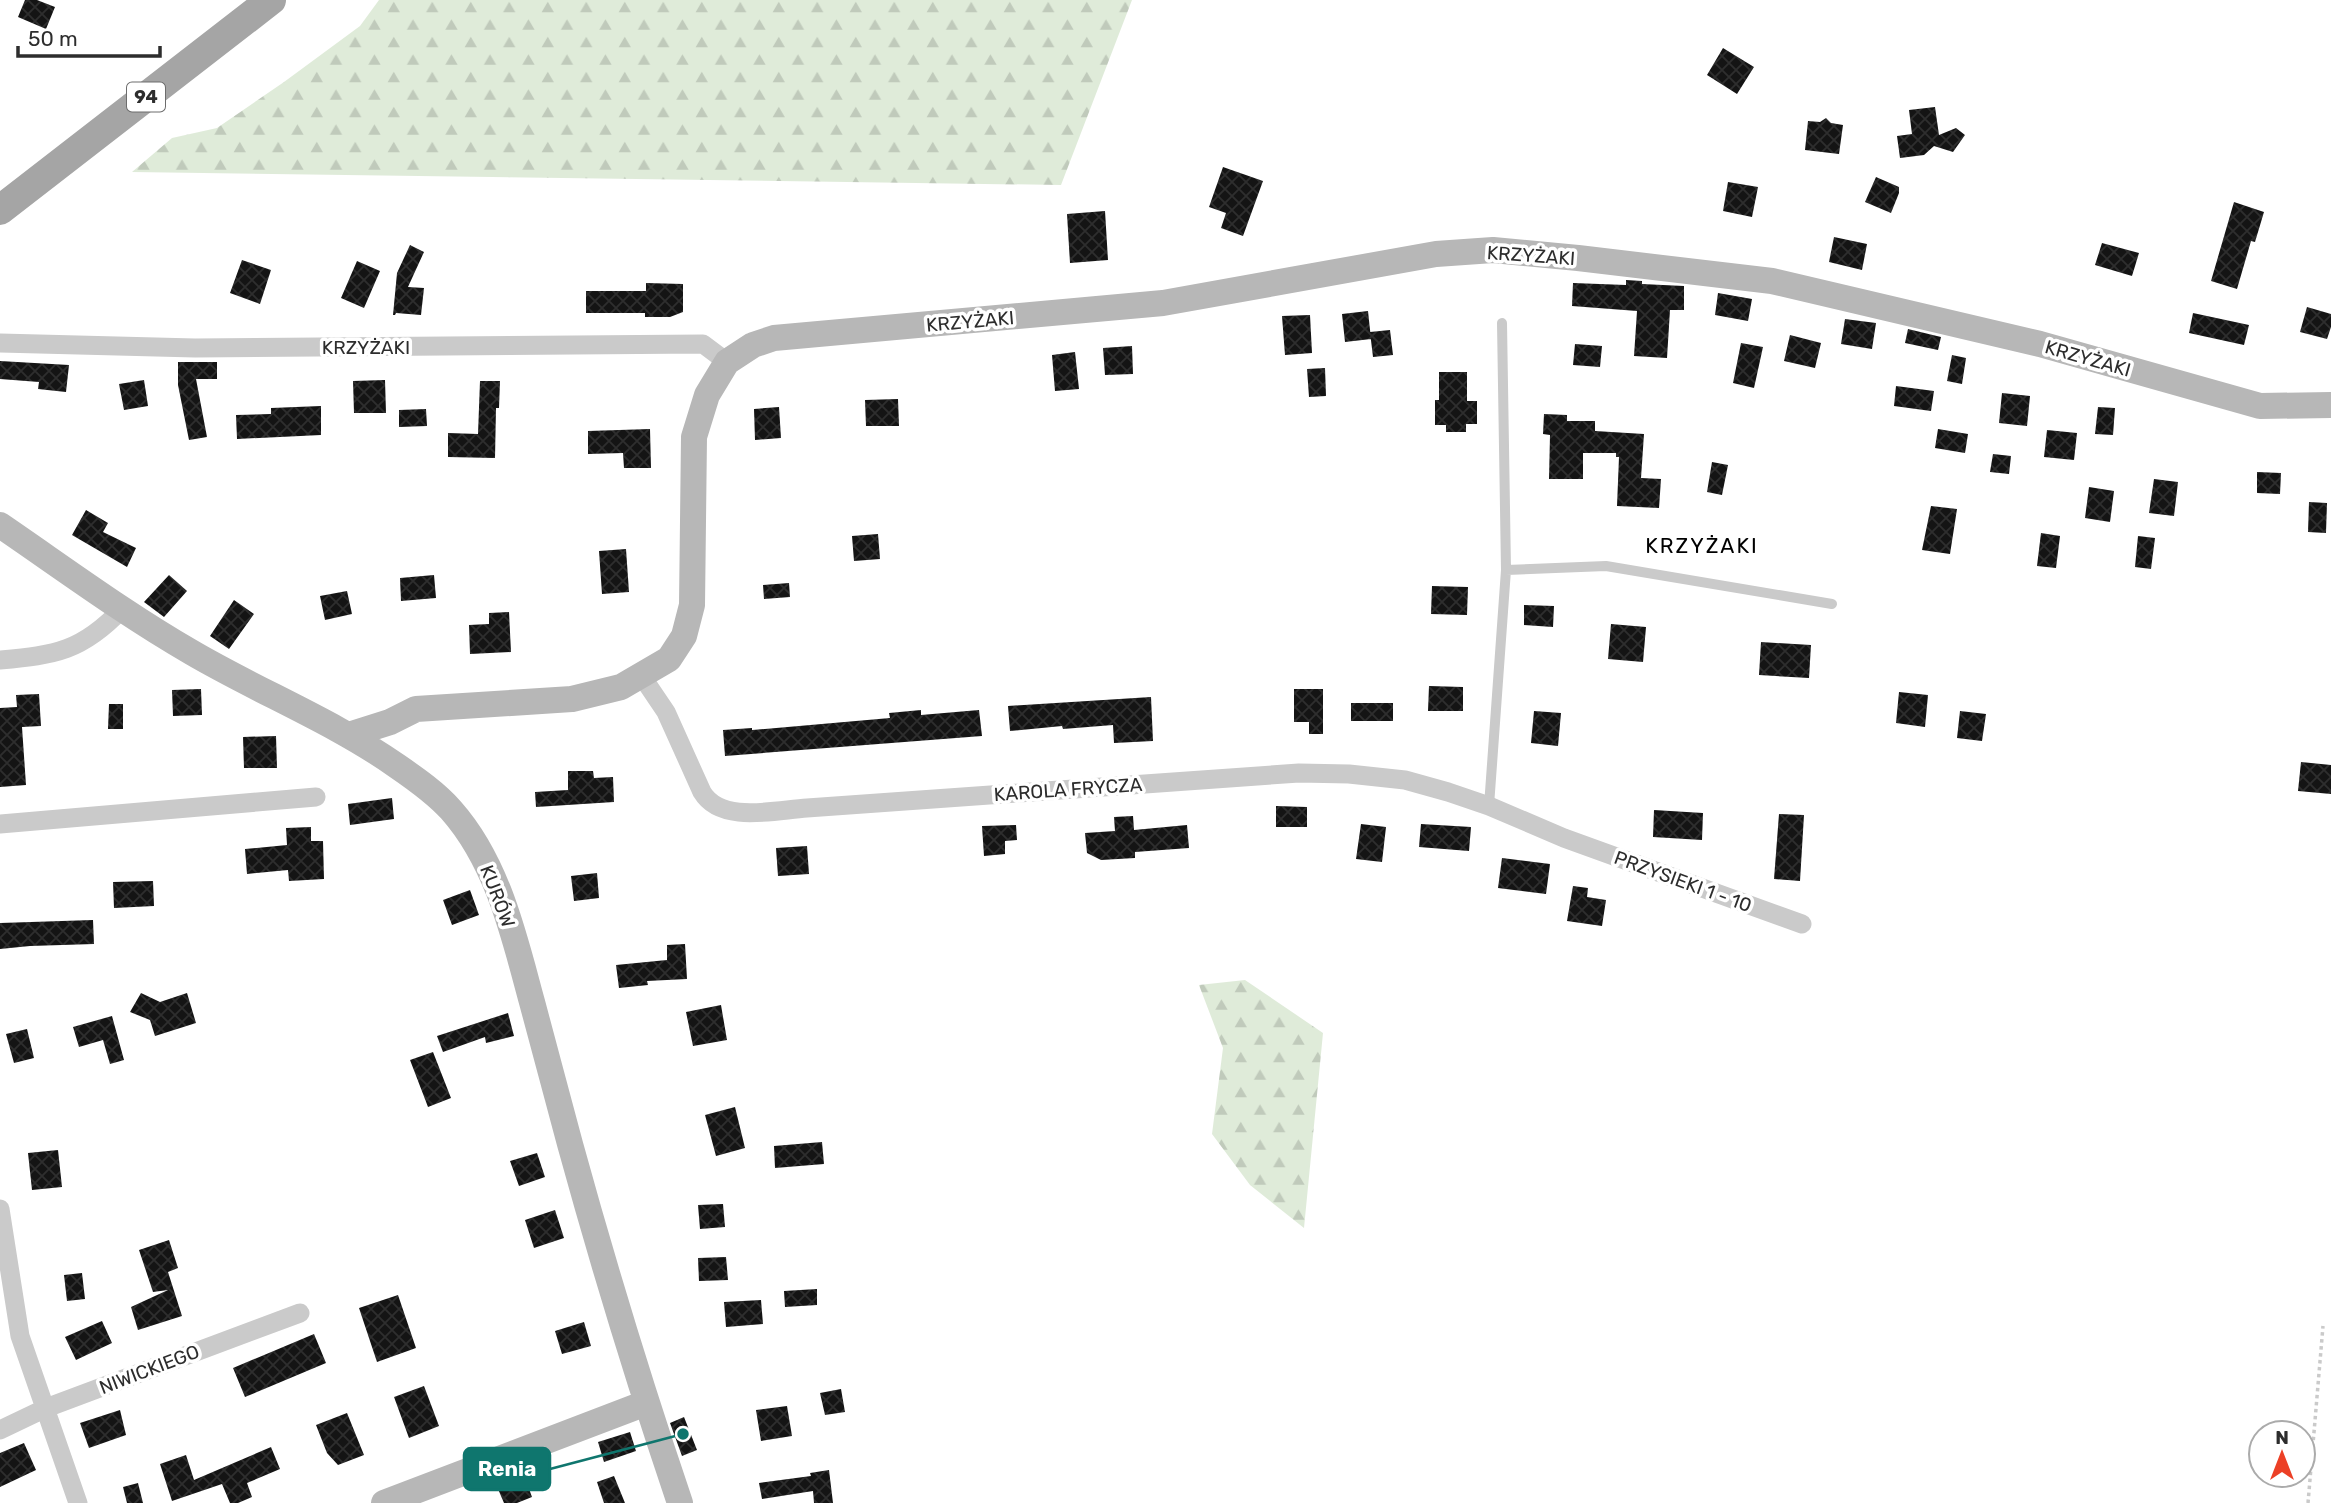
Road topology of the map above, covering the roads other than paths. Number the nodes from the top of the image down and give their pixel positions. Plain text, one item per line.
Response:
1 (271, 0) edge
2 (0, 211) edge
3 (1502, 323) dead end
4 (0, 343) edge
5 (727, 362) junction
6 (2331, 405) edge
7 (0, 525) edge
8 (1506, 570) junction
9 (1832, 604) dead end
10 (122, 609) junction
11 (0, 660) edge
12 (641, 675) junction
13 (390, 722) junction
14 (349, 735) junction
15 (384, 757) junction
16 (316, 797) dead end
17 (1489, 806) junction
18 (0, 824) edge
19 (1564, 838) joint
20 (1802, 924) dead end
21 (0, 1209) edge
22 (300, 1313) dead end
23 (646, 1404) junction
24 (46, 1408) junction
25 (0, 1430) edge
26 (78, 1503) edge
27 (384, 1503) edge
28 (680, 1503) edge

1 - 2 main road, 94
3 - 8 lane
4 - 5 street, KRZYŻAKI
5 - 6 street, KRZYŻAKI
5 - 12 street, KRZYŻAKI
7 - 10 street, KURÓW
8 - 9 lane
8 - 17 lane
10 - 11 street
10 - 14 street, KURÓW
12 - 13 street, KRZYŻAKI
12 - 17 street, KAROLA FRYCZA
13 - 14 street, KRZYŻAKI
13 - 15 street
14 - 15 street, KURÓW
15 - 23 street, KURÓW
16 - 18 street
17 - 19 street, KAROLA FRYCZA
19 - 20 street, PRZYSIEKI 1 - 10
21 - 24 street
22 - 24 street, NIWICKIEGO
23 - 27 street
23 - 28 street, KURÓW
24 - 25 street, NIWICKIEGO
24 - 26 street

